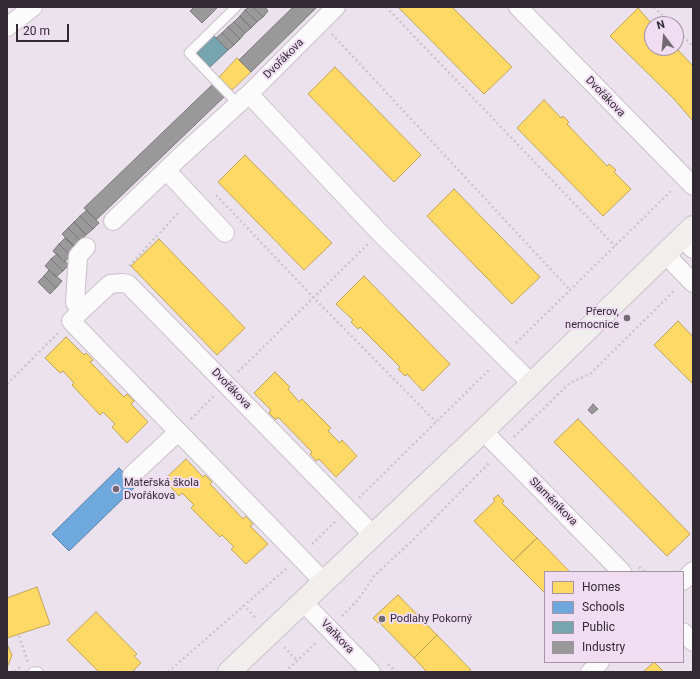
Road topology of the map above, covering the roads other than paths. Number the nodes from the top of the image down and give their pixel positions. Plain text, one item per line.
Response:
1 (33, 7) edge
2 (236, 7) edge
3 (336, 7) edge
4 (518, 7) edge
5 (7, 27) edge
6 (243, 99) junction
7 (166, 170) junction
8 (689, 182) edge
9 (113, 221) dead end
10 (225, 233) dead end
11 (689, 238) edge
12 (86, 247) dead end
13 (665, 254) junction
14 (686, 284) edge
15 (76, 315) junction
16 (532, 384) junction
17 (483, 431) junction
18 (178, 432) junction
19 (132, 476) dead end
20 (374, 536) junction
21 (621, 571) edge
22 (693, 571) edge
23 (684, 580) edge
24 (324, 582) junction
25 (303, 602) junction
26 (684, 633) edge
27 (693, 642) edge
28 (599, 663) edge
29 (229, 672) edge
30 (370, 672) edge
31 (590, 672) edge

1 - 5 street
2 - 6 lane
3 - 6 street, Dvořákova
4 - 8 street, Dvořákova
6 - 7 street, Dvořákova
6 - 16 street
7 - 9 street, Dvořákova
7 - 10 street
11 - 13 main road
12 - 15 street
13 - 14 street
13 - 16 main road
15 - 18 street
15 - 20 street, Dvořákova
16 - 17 main road
17 - 20 main road
17 - 21 street, Slaměníkova
18 - 19 street
18 - 24 street
20 - 24 main road
22 - 23 street
24 - 25 main road
25 - 29 main road
25 - 30 street, Vaňkova
26 - 27 street
28 - 31 street

